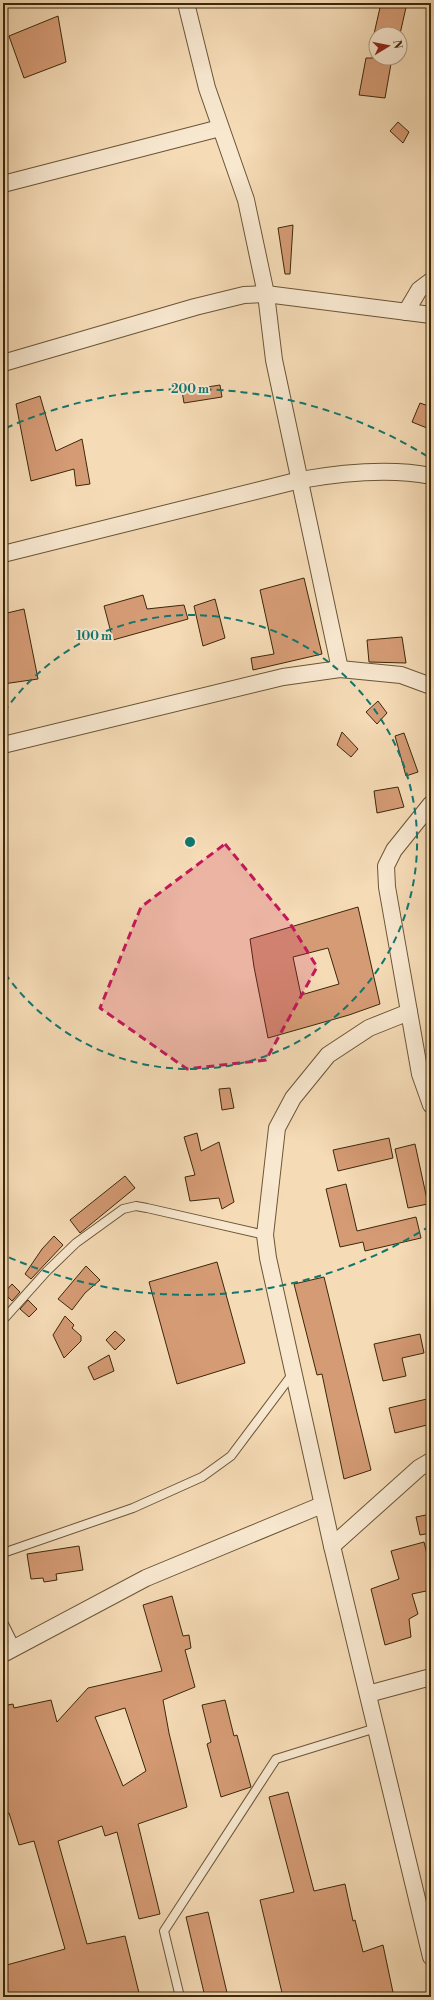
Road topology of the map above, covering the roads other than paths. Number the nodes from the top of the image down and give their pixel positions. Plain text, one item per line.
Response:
1 (186, 3) edge
2 (220, 128) junction
3 (3, 184) edge
4 (431, 281) edge
5 (266, 294) junction
6 (406, 312) junction
7 (431, 315) edge
8 (3, 363) edge
9 (431, 476) edge
10 (300, 480) junction
11 (3, 554) edge
12 (340, 670) junction
13 (431, 686) edge
14 (3, 745) edge
15 (431, 804) edge
16 (409, 1012) junction
17 (431, 1105) edge
18 (265, 1235) junction
19 (3, 1320) edge
20 (294, 1372) junction
21 (431, 1461) edge
22 (322, 1505) junction
23 (332, 1546) junction
24 (3, 1553) edge
25 (3, 1622) edge
26 (9, 1651) edge
27 (431, 1677) edge
28 (368, 1694) junction
29 (376, 1728) junction
30 (431, 1957) edge
31 (180, 1997) edge

1 - 2 street
2 - 3 street
2 - 5 street
4 - 6 street
5 - 6 street
5 - 8 street
5 - 10 street
6 - 7 street
9 - 10 street
10 - 11 street
10 - 12 street
12 - 13 street
12 - 14 street
15 - 16 street
16 - 17 street
16 - 18 street
18 - 19 lane
18 - 20 street
20 - 22 street
20 - 24 lane
21 - 23 street
22 - 23 street
22 - 26 street
23 - 28 street
25 - 26 lane
27 - 28 street
28 - 29 street
29 - 30 street
29 - 31 lane

